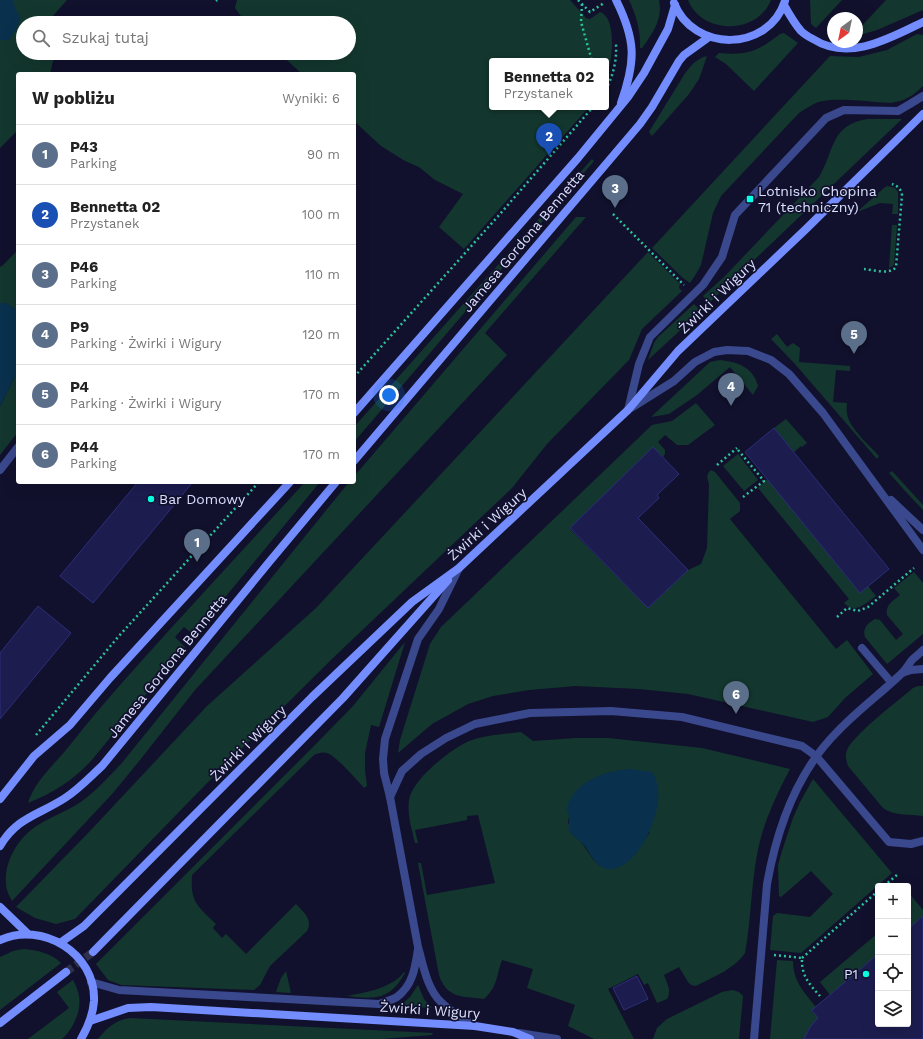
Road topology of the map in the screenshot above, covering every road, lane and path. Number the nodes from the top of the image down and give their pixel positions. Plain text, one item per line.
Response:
1 (578, 0) edge
2 (616, 0) edge
3 (605, 3) dead end
4 (674, 3) edge
5 (785, 3) edge
6 (582, 4) junction
7 (601, 5) junction
8 (604, 9) dead end
9 (923, 22) edge
10 (709, 36) junction
11 (616, 38) dead end
12 (591, 58) edge
13 (609, 83) edge
14 (923, 96) edge
15 (618, 109) junction
16 (590, 110) edge
17 (923, 114) edge
18 (892, 184) dead end
19 (613, 214) dead end
20 (864, 269) dead end
21 (687, 288) dead end
22 (356, 375) edge
23 (628, 410) junction
24 (356, 411) edge
25 (16, 450) edge
26 (356, 459) edge
27 (716, 465) dead end
28 (0, 470) edge
29 (874, 482) junction
30 (257, 484) edge
31 (288, 484) edge
32 (334, 484) edge
33 (743, 497) dead end
34 (923, 530) edge
35 (923, 550) edge
36 (459, 568) junction
37 (914, 568) dead end
38 (837, 617) dead end
39 (862, 648) dead end
40 (923, 650) edge
41 (923, 669) edge
42 (902, 674) junction
43 (891, 682) junction
44 (35, 737) dead end
45 (816, 756) junction
46 (390, 797) junction
47 (0, 799) edge
48 (923, 841) edge
49 (0, 846) edge
50 (898, 874) dead end
51 (888, 883) edge
52 (875, 894) edge
53 (0, 907) edge
54 (28, 934) junction
55 (0, 940) edge
56 (60, 943) junction
57 (418, 946) junction
58 (93, 952) tunnel mouth
59 (774, 955) dead end
60 (802, 958) junction
61 (66, 972) tunnel mouth
62 (91, 982) junction
63 (820, 996) dead end
64 (90, 1021) junction
65 (0, 1023) edge
66 (475, 1026) junction
67 (513, 1032) junction
68 (81, 1039) edge
69 (530, 1039) edge
70 (557, 1039) edge
71 (754, 1039) edge

1 - 6 path
2 - 15 main road
3 - 7 path
4 - 10 main road
4 - 15 main road, Jamesa Gordona Bennetta
5 - 9 main road
5 - 10 main road
6 - 7 path
6 - 12 path
7 - 8 path
10 - 26 main road, Jamesa Gordona Bennetta
11 - 13 path
14 - 23 street
15 - 24 main road, Jamesa Gordona Bennetta
16 - 22 path
17 - 23 main road, Żwirki i Wigury
18 - 20 path
19 - 21 path
23 - 29 street
23 - 36 main road, Żwirki i Wigury
25 - 28 street
27 - 33 path
29 - 34 street
29 - 35 street
30 - 44 path
31 - 47 main road, Jamesa Gordona Bennetta
32 - 49 main road, Jamesa Gordona Bennetta
36 - 46 street
36 - 56 main road, Żwirki i Wigury
36 - 58 main road
37 - 38 path
39 - 43 street
40 - 42 street
41 - 42 street
42 - 43 street
43 - 45 street
45 - 46 street
45 - 48 street
45 - 71 street
46 - 57 street
50 - 51 path
52 - 60 path
53 - 54 main road
54 - 55 main road
54 - 56 main road
56 - 62 main road
57 - 62 street
57 - 66 street
59 - 60 path
60 - 63 path
61 - 65 main road
62 - 64 main road
64 - 66 main road, Żwirki i Wigury
64 - 68 main road
66 - 67 main road, Żwirki i Wigury
67 - 69 main road, Żwirki i Wigury
67 - 70 street

